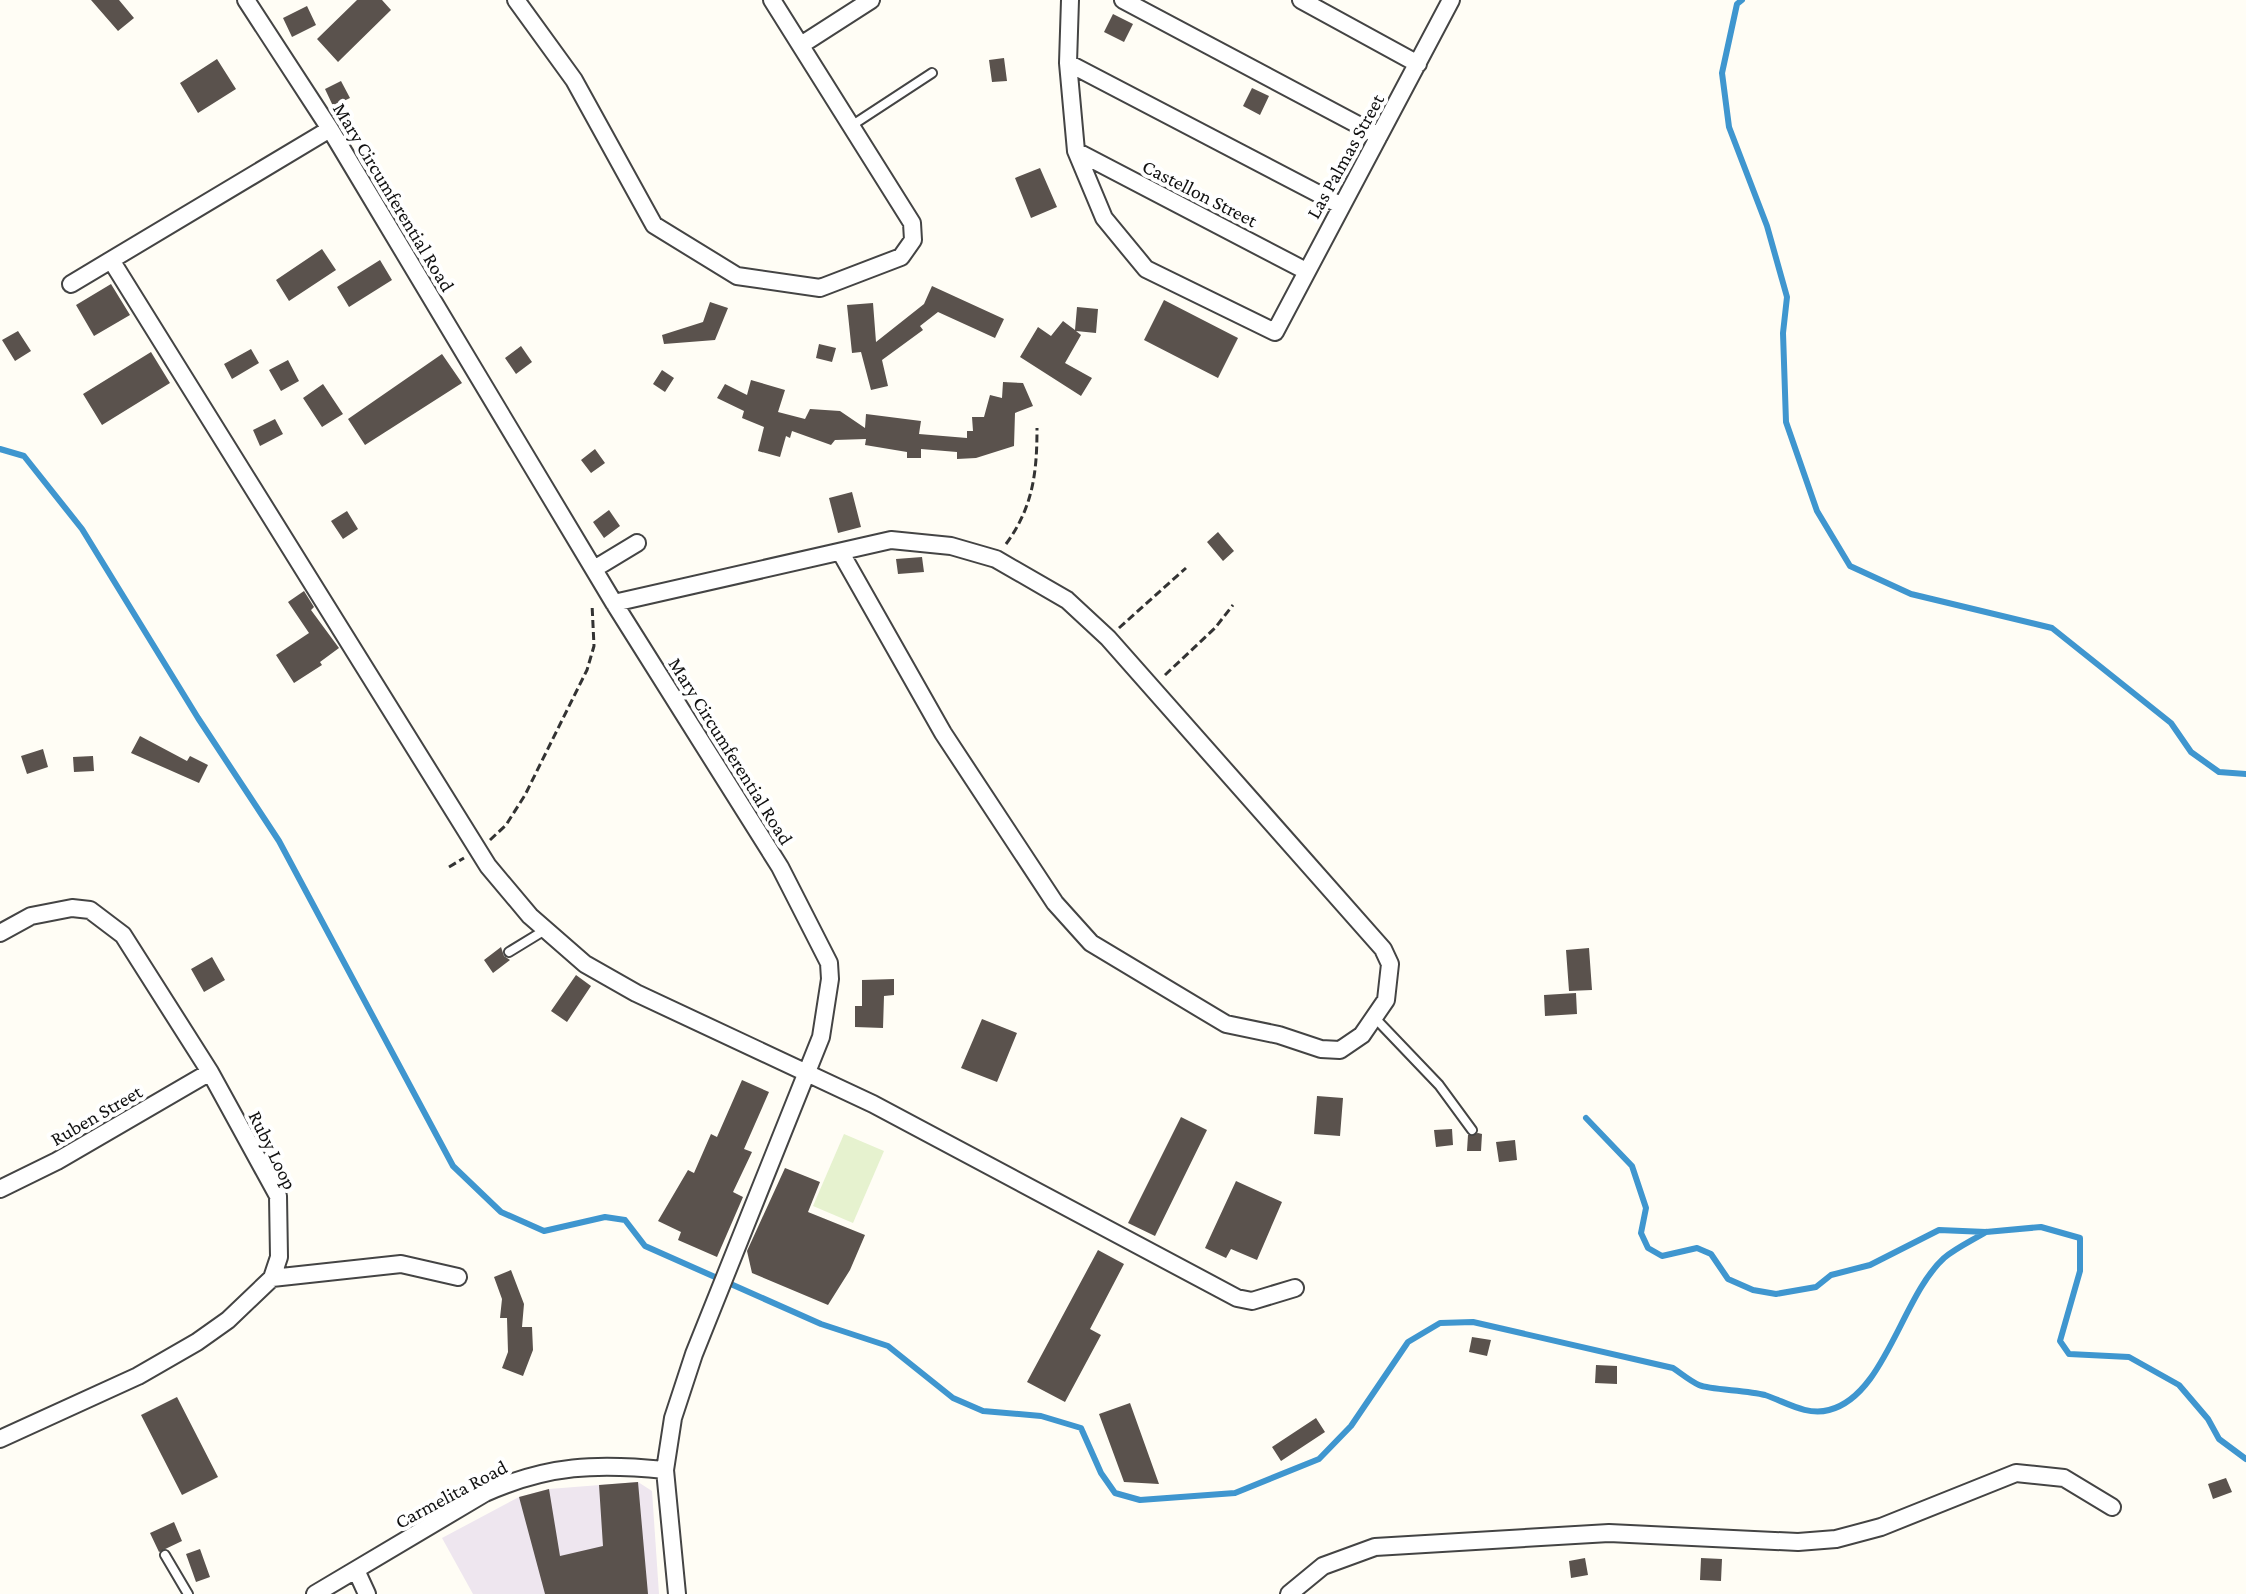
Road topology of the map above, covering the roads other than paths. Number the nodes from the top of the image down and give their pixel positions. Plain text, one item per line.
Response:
1 (246, 0) edge
2 (516, 0) edge
3 (772, 0) edge
4 (871, 0) edge
5 (1070, 0) edge
6 (1123, 0) edge
7 (1301, 0) edge
8 (1450, 1) edge
9 (801, 45) junction
10 (1068, 63) junction
11 (1418, 64) junction
12 (932, 73) dead end
13 (851, 126) junction
14 (330, 129) junction
15 (1379, 136) junction
16 (1076, 151) junction
17 (1340, 205) junction
18 (111, 260) junction
19 (1306, 271) junction
20 (71, 284) dead end
21 (637, 543) dead end
22 (841, 553) junction
23 (598, 576) junction
24 (614, 603) junction
25 (545, 929) junction
26 (0, 933) edge
27 (509, 952) dead end
28 (1375, 1018) junction
29 (210, 1072) junction
30 (808, 1074) junction
31 (1472, 1130) dead end
32 (0, 1189) edge
33 (458, 1277) dead end
34 (272, 1278) junction
35 (1295, 1288) dead end
36 (0, 1439) edge
37 (665, 1470) junction
38 (2112, 1507) dead end
39 (165, 1555) dead end
40 (356, 1570) junction
41 (188, 1594) edge
42 (315, 1594) edge
43 (367, 1594) edge
44 (677, 1594) edge
45 (1289, 1594) edge

1 - 14 street, Mary Circumferential Road
2 - 13 street
3 - 9 street
4 - 9 street
5 - 10 street
6 - 15 street
7 - 11 street
8 - 11 street, Las Palmas Street
9 - 13 street
10 - 16 street
10 - 17 street
11 - 15 street, Las Palmas Street
12 - 13 lane
14 - 18 street
14 - 23 street, Mary Circumferential Road
15 - 17 street, Las Palmas Street
16 - 19 street, Castellon Street
16 - 19 street, Las Palmas Street
17 - 19 street, Las Palmas Street
18 - 20 street
18 - 25 street
21 - 23 street
22 - 24 street
22 - 28 street
22 - 28 street
23 - 24 street, Mary Circumferential Road
24 - 30 street, Mary Circumferential Road
25 - 27 lane
25 - 30 street
26 - 29 street, Ruby Loop
28 - 31 lane
29 - 32 street, Ruben Street
29 - 34 street, Ruby Loop
30 - 35 street
30 - 37 street, Mary Circumferential Road
33 - 34 street
34 - 36 street
37 - 40 street, Carmelita Road
37 - 44 street, Mary Circumferential Road
38 - 45 street
39 - 41 lane
40 - 42 street, Carmelita Road
40 - 43 street

